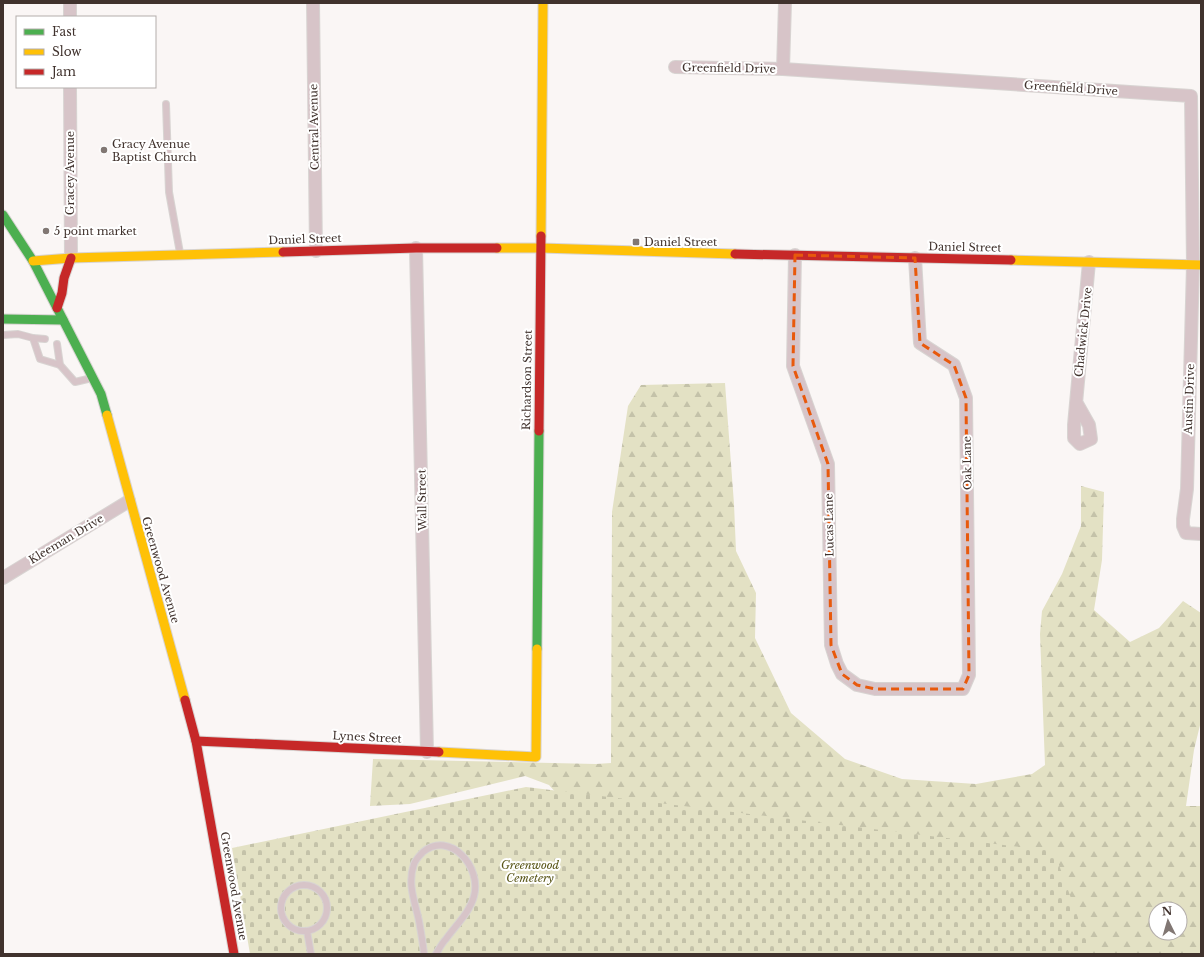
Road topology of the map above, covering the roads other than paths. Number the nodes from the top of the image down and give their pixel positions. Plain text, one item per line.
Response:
1 (70, 3) edge
2 (312, 3) edge
3 (543, 3) edge
4 (785, 3) edge
5 (70, 16) edge
6 (675, 67) dead end
7 (783, 69) junction
8 (70, 88) edge
9 (166, 104) dead end
10 (3, 214) edge
11 (416, 248) junction
12 (541, 248) junction
13 (316, 251) junction
14 (180, 255) junction
15 (795, 255) junction
16 (71, 258) junction
17 (916, 258) junction
18 (33, 261) junction
19 (1090, 262) junction
20 (1197, 265) edge
21 (57, 308) junction
22 (3, 319) edge
23 (63, 320) junction
24 (3, 335) edge
25 (33, 338) junction
26 (45, 339) dead end
27 (57, 344) dead end
28 (60, 365) junction
29 (92, 378) junction
30 (1076, 402) dead end
31 (129, 501) junction
32 (1201, 534) edge
33 (3, 578) edge
34 (963, 689) joint
35 (196, 741) junction
36 (427, 752) junction
37 (536, 757) joint
38 (307, 931) junction
39 (234, 954) edge
40 (311, 954) edge
41 (424, 954) edge
42 (436, 954) edge

1 - 5 street
2 - 13 street, Central Avenue
3 - 12 street, Richardson Street
4 - 7 street, Greenfield Drive
6 - 7 street, Greenfield Drive
7 - 20 street, Greenfield Drive
8 - 16 street, Gracey Avenue
9 - 14 lane
10 - 18 street, Greenwood Avenue
11 - 12 street, Daniel Street
11 - 13 street, Daniel Street
11 - 36 street, Wall Street
12 - 15 street, Daniel Street
12 - 37 street, Richardson Street
13 - 14 street, Daniel Street
14 - 16 street, Daniel Street
15 - 17 street, Daniel Street
15 - 34 street, Lucas Lane
16 - 18 street, Daniel Street
16 - 21 street
17 - 19 street, Daniel Street
17 - 34 street, Oak Lane
18 - 21 street, Greenwood Avenue
19 - 20 street, Daniel Street
19 - 30 street, Chadwick Drive
20 - 32 street, Austin Drive
21 - 23 street, Greenwood Avenue
22 - 23 street
23 - 29 street, Greenwood Avenue
24 - 25 lane
25 - 26 lane
25 - 28 lane
27 - 28 lane
28 - 29 lane
29 - 31 street, Greenwood Avenue
31 - 33 street, Kleeman Drive
31 - 35 street, Greenwood Avenue
35 - 36 street, Lynes Street
35 - 39 street, Greenwood Avenue
36 - 37 street, Lynes Street
38 - 38 lane
38 - 40 lane
41 - 42 lane

